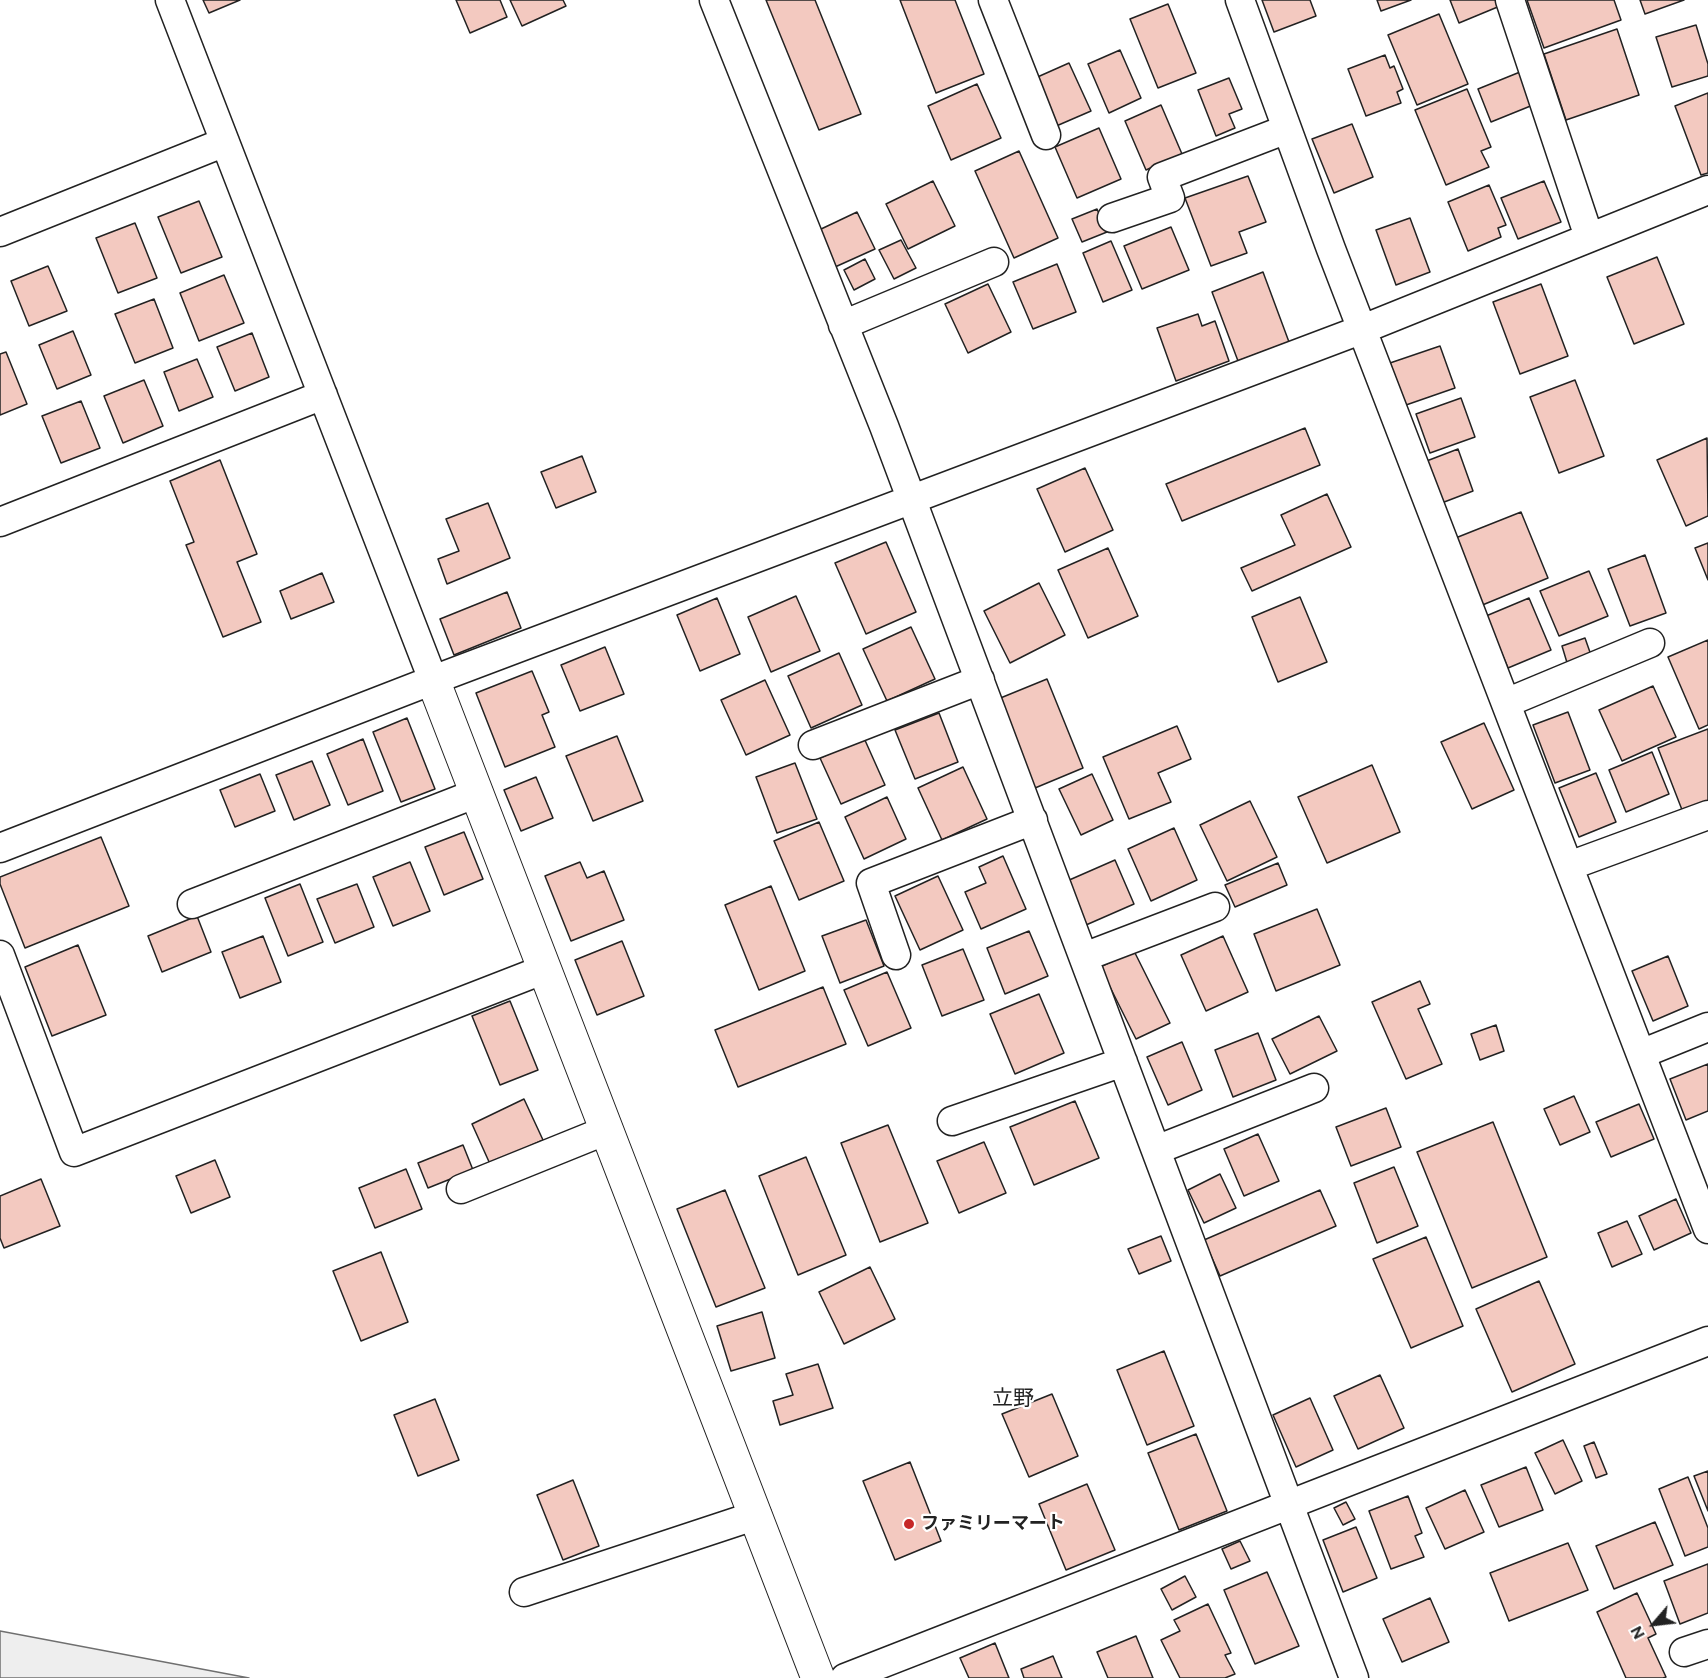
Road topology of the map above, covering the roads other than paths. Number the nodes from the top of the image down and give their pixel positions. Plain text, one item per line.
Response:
1 (170, 0) edge
2 (714, 0) edge
3 (993, 0) edge
4 (1240, 0) edge
5 (1510, 0) edge
6 (1287, 129) junction
7 (1046, 135) dead end
8 (225, 142) junction
9 (1708, 190) edge
10 (1112, 218) dead end
11 (0, 232) edge
12 (1589, 237) junction
13 (994, 262) dead end
14 (843, 325) junction
15 (1363, 329) junction
16 (323, 395) junction
17 (910, 499) junction
18 (0, 522) edge
19 (1650, 644) dead end
20 (434, 680) junction
21 (980, 680) junction
22 (1506, 703) junction
23 (813, 746) dead end
24 (477, 793) junction
25 (1708, 815) edge
26 (1033, 820) junction
27 (0, 848) edge
28 (1569, 866) junction
29 (192, 904) dead end
30 (1215, 908) dead end
31 (0, 955) edge
32 (896, 955) dead end
33 (1084, 957) junction
34 (545, 969) junction
35 (1708, 1027) edge
36 (1641, 1054) junction
37 (1123, 1062) junction
38 (1314, 1088) dead end
39 (952, 1121) dead end
40 (607, 1130) junction
41 (1156, 1150) junction
42 (461, 1189) dead end
43 (1708, 1229) edge
44 (1708, 1341) edge
45 (1289, 1506) junction
46 (757, 1515) junction
47 (524, 1592) dead end
48 (818, 1678) edge
49 (844, 1678) edge
50 (1354, 1678) edge

1 - 8 street
2 - 14 street
3 - 7 street
4 - 6 street
5 - 12 street
6 - 10 street
6 - 15 street
8 - 11 street
8 - 16 street
9 - 12 street
12 - 15 street
13 - 14 street
14 - 17 street
15 - 17 street
15 - 22 street
16 - 18 street
16 - 20 street
17 - 20 street
17 - 21 street
19 - 22 street
20 - 24 street
20 - 27 street
21 - 23 street
21 - 26 street
22 - 28 street
24 - 29 street
24 - 34 street
25 - 28 street
26 - 32 street
26 - 33 street
28 - 36 street
30 - 33 street
31 - 34 street
33 - 37 street
34 - 40 street
35 - 36 street
36 - 43 street
37 - 39 street
37 - 41 street
38 - 41 street
40 - 42 street
40 - 46 street
41 - 45 street
44 - 45 street
45 - 49 street
45 - 50 street
46 - 47 street
46 - 48 street

